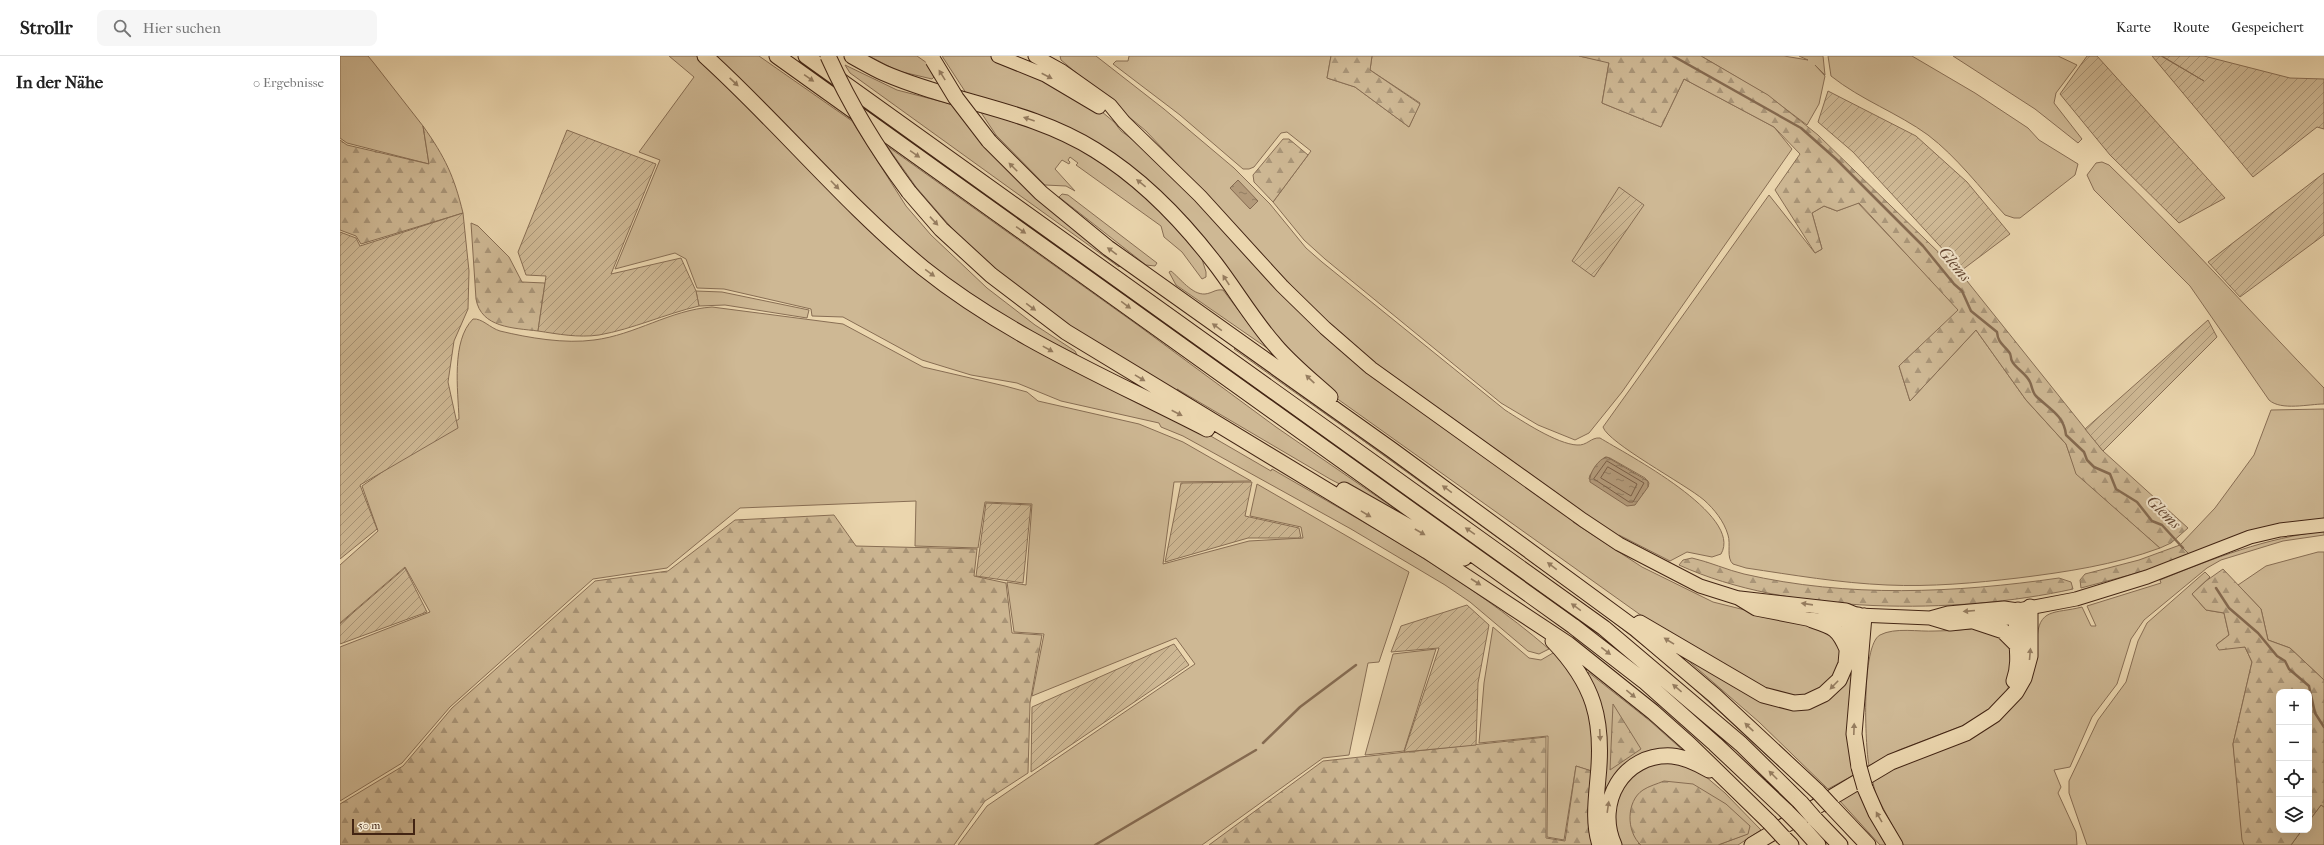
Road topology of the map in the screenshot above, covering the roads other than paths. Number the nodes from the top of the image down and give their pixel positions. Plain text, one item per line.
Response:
1 (705, 56) edge
2 (777, 56) edge
3 (806, 56) edge
4 (828, 56) edge
5 (852, 56) edge
6 (998, 56) edge
7 (1035, 56) edge
8 (932, 58) edge
9 (1124, 122) junction
10 (1248, 443) junction
11 (1392, 450) junction
12 (1285, 466) junction
13 (2324, 525) edge
14 (1594, 598) junction
15 (1738, 598) junction
16 (2024, 608) junction
17 (1552, 611) junction
18 (1861, 615) junction
19 (1930, 618) junction
20 (1533, 620) junction
21 (1812, 620) junction
22 (1976, 622) junction
23 (2017, 645) junction
24 (1848, 650) junction
25 (2007, 700) junction
26 (1726, 780) junction
27 (1787, 841) edge
28 (1600, 845) edge
29 (1614, 845) edge
30 (1752, 845) edge
31 (1818, 845) edge
32 (1840, 845) edge
33 (1868, 845) edge
34 (1895, 845) edge

1 -> 12 highway
2 -> 17 highway
32 -> 3 highway, bridge
4 -> 10 highway, bridge
11 -> 5 highway
6 -> 9 main road
7 - 9 main road
11 -> 8 highway, bridge
9 - 15 main road
10 - 12 highway
10 -> 17 highway
14 -> 11 highway
12 -> 20 highway
13 - 16 main road
24 -> 14 highway
33 -> 14 highway, bridge
18 -> 15 main road
15 - 21 main road
16 -> 19 main road
16 - 22 main road
16 - 23 highway
25 -> 16 highway
17 -> 31 highway, bridge
18 - 19 main road
18 - 21 main road
18 - 24 highway
34 -> 18 highway, bridge
19 - 22 main road
20 -> 26 highway
20 -> 28 highway
21 - 24 highway
22 - 23 highway
23 - 25 highway
25 - 30 highway
26 - 27 highway, bridge
29 -> 26 highway

